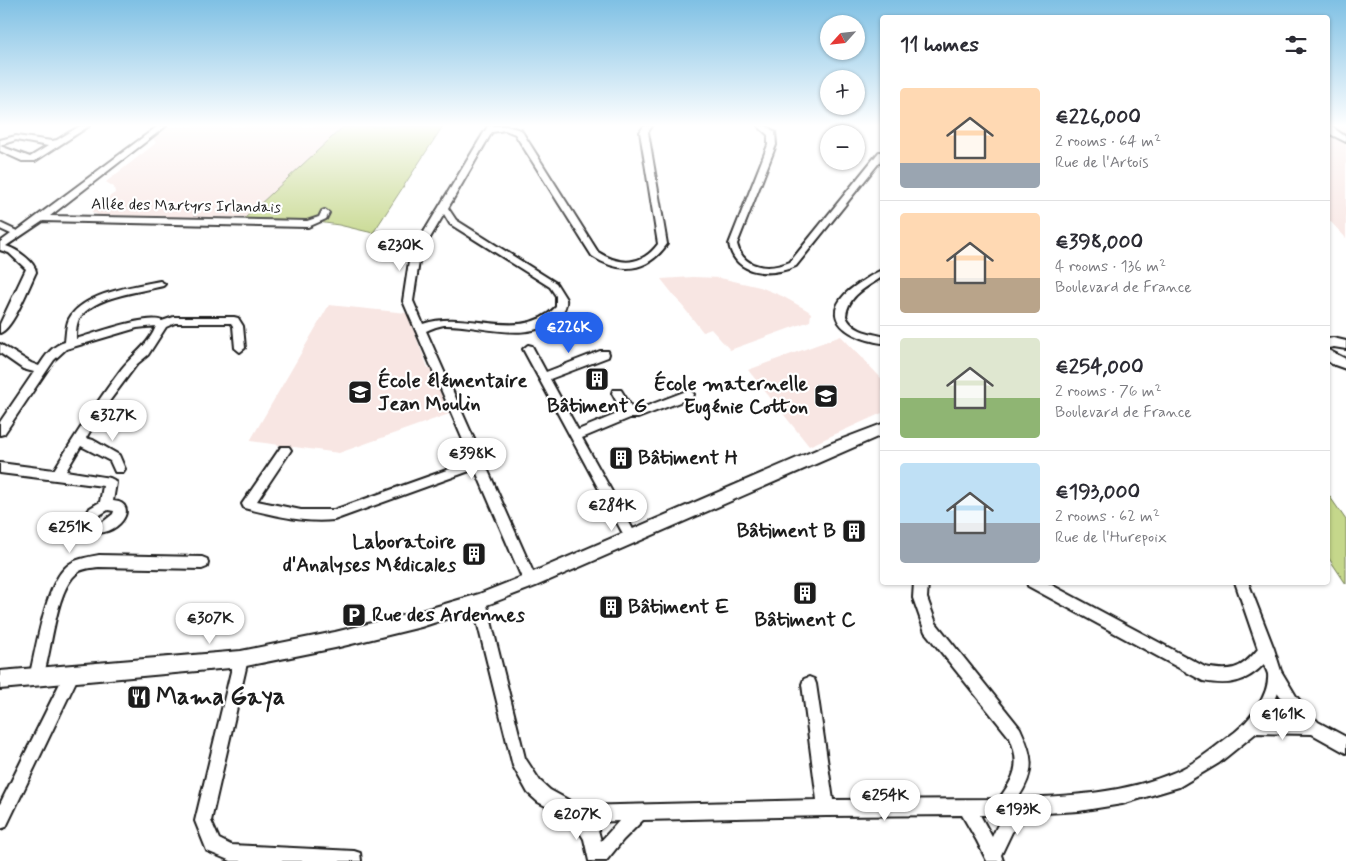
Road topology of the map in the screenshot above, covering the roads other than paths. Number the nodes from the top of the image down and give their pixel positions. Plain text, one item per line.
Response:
1 (109, 166) edge
2 (467, 166) edge
3 (540, 166) edge
4 (650, 166) edge
5 (764, 166) edge
6 (872, 166) edge
7 (443, 207) junction
8 (325, 213) dead end
9 (41, 218) junction
10 (0, 226) edge
11 (17, 234) junction
12 (0, 246) edge
13 (880, 274) edge
14 (160, 284) dead end
15 (161, 325) junction
16 (421, 329) junction
17 (0, 330) edge
18 (880, 339) edge
19 (70, 343) junction
20 (1332, 344) edge
21 (0, 348) edge
22 (240, 348) dead end
23 (528, 349) dead end
24 (604, 354) dead end
25 (1346, 364) edge
26 (41, 370) junction
27 (543, 377) junction
28 (617, 393) dead end
29 (689, 394) dead end
30 (629, 414) junction
31 (880, 430) edge
32 (0, 431) edge
33 (576, 436) junction
34 (80, 441) junction
35 (284, 450) dead end
36 (479, 462) junction
37 (0, 468) edge
38 (119, 469) dead end
39 (58, 474) junction
40 (106, 506) dead end
41 (631, 537) junction
42 (202, 563) dead end
43 (530, 581) junction
44 (922, 585) edge
45 (1039, 585) edge
46 (1242, 585) edge
47 (479, 601) junction
48 (1267, 649) junction
49 (241, 659) junction
50 (72, 674) junction
51 (1275, 675) junction
52 (36, 678) junction
53 (0, 680) edge
54 (809, 684) dead end
55 (1254, 726) junction
56 (1313, 727) junction
57 (1346, 745) edge
58 (964, 806) junction
59 (1025, 806) junction
60 (826, 808) junction
61 (1003, 808) junction
62 (578, 814) junction
63 (639, 814) junction
64 (0, 820) edge
65 (994, 858) edge
66 (354, 859) dead end
67 (597, 860) edge

1 - 9 street
2 - 7 street
3 - 4 street
5 - 6 street
7 - 16 street
7 - 16 street
8 - 9 street, Allée des Martyrs Irlandais
9 - 11 street
10 - 11 street
11 - 12 street
12 - 17 street
13 - 18 street
14 - 19 street
15 - 19 street
15 - 22 street
15 - 34 street
16 - 36 street
19 - 26 street
20 - 25 street
21 - 26 street
23 - 27 street
24 - 27 street
26 - 32 street
27 - 33 street
28 - 30 street
29 - 30 street
30 - 33 street
31 - 41 street
33 - 41 street
34 - 38 street
34 - 39 street
35 - 36 street
36 - 43 street
37 - 39 street
39 - 40 street
41 - 43 street
42 - 52 street
43 - 47 street
44 - 61 street
45 - 48 street
46 - 48 street
47 - 49 street
47 - 62 street
48 - 51 street
49 - 50 street
49 - 66 street
50 - 52 street
50 - 64 street
51 - 55 street
51 - 56 street
52 - 53 street
54 - 60 street
55 - 56 street
55 - 59 street
56 - 57 street
58 - 60 street
58 - 61 street
58 - 65 street
59 - 61 street
59 - 65 street
60 - 63 street
62 - 63 street
62 - 67 street
63 - 67 street

